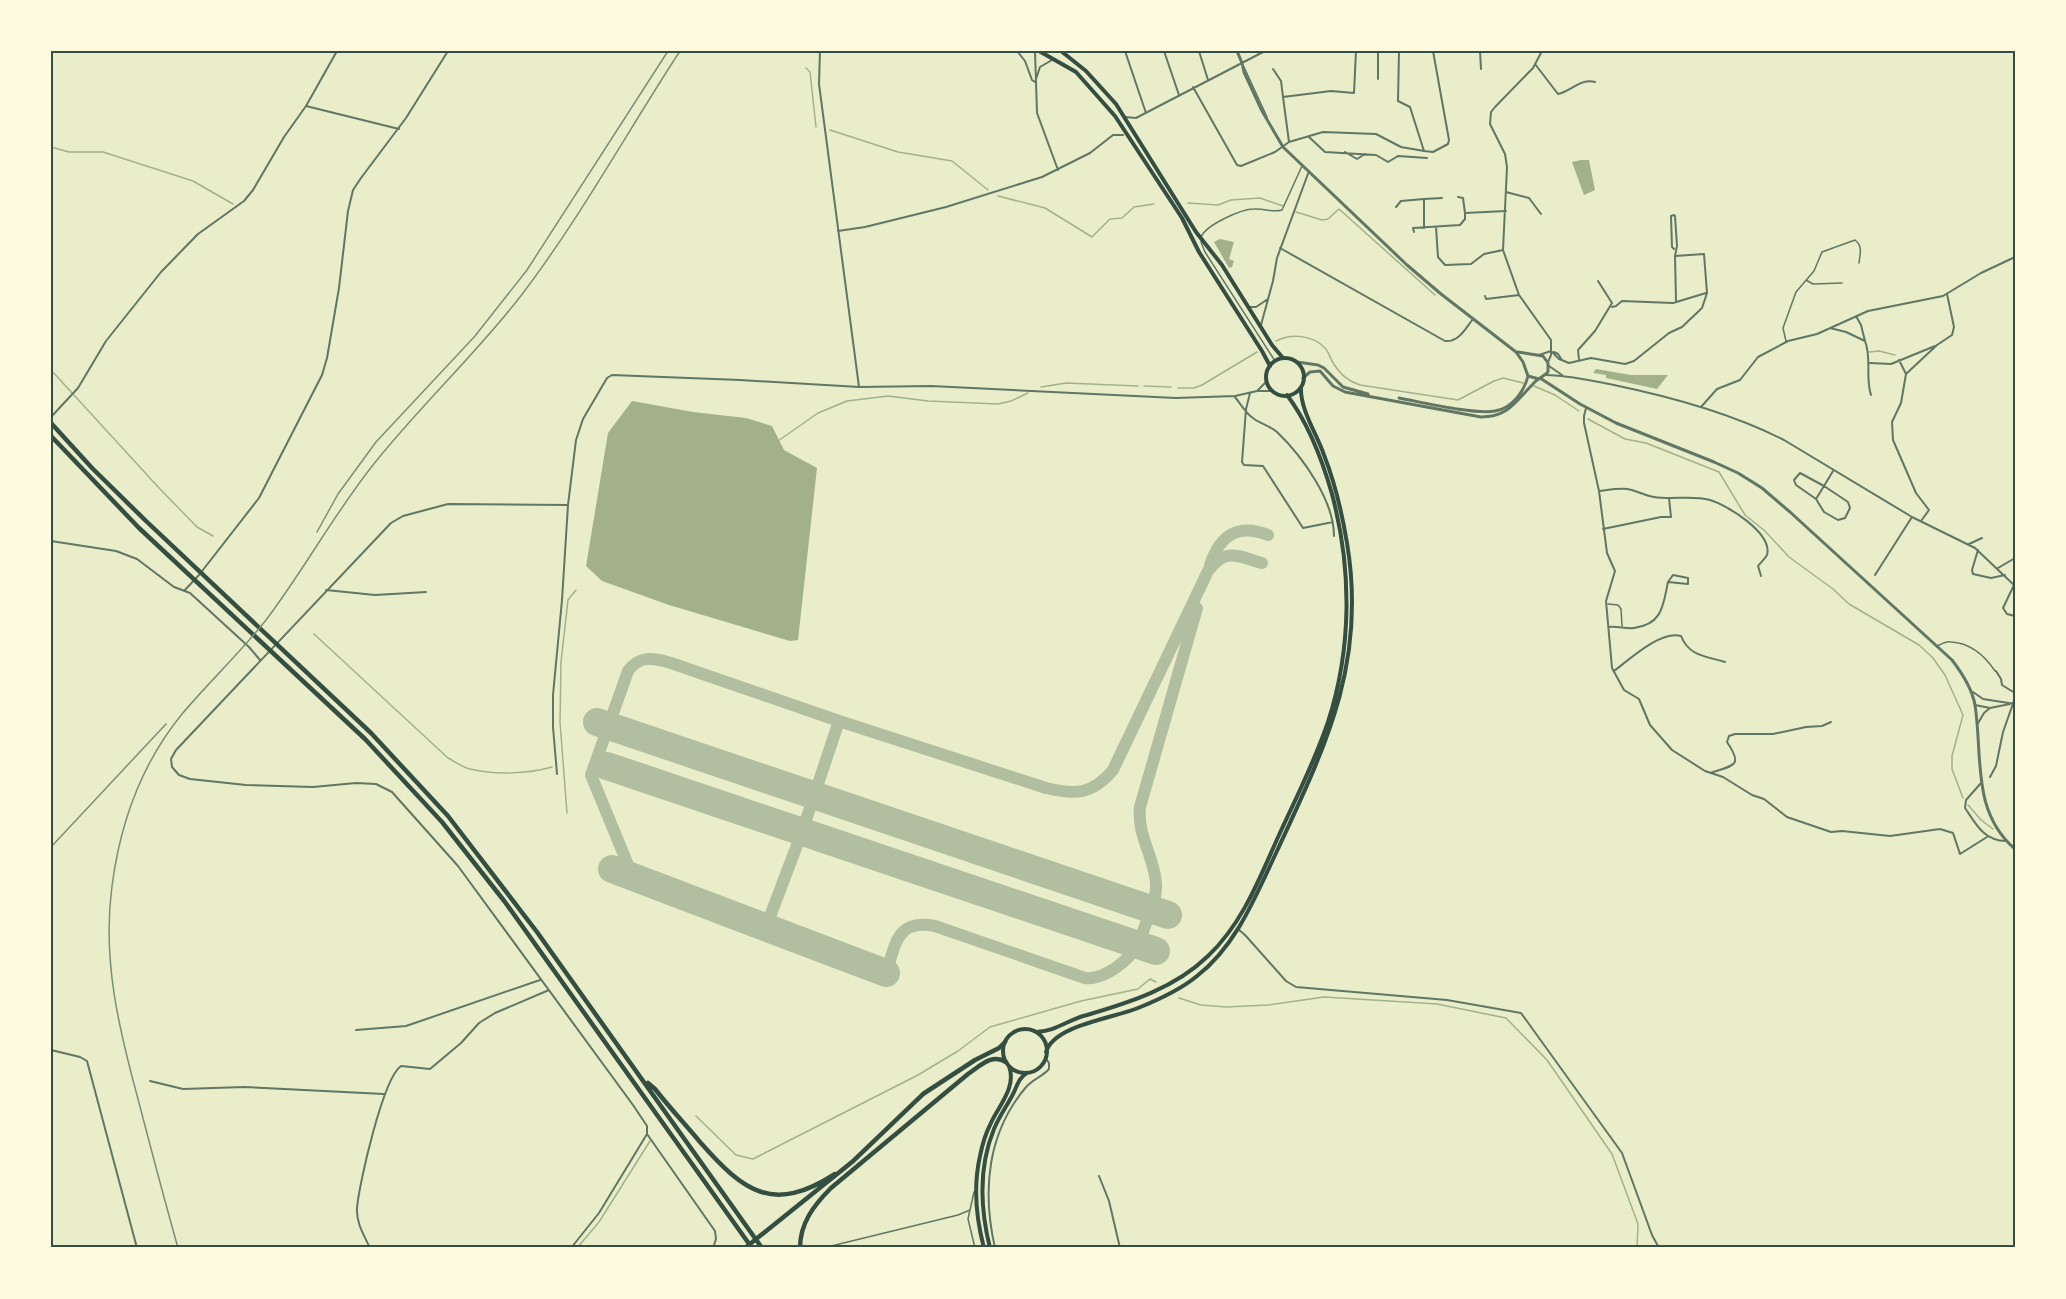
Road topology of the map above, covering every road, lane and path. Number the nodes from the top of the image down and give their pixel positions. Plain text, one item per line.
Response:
1 (337, 51) edge
2 (448, 51) edge
3 (820, 51) edge
4 (1017, 51) edge
5 (1035, 51) edge
6 (1039, 51) edge
7 (1061, 51) edge
8 (1125, 51) edge
9 (1164, 51) edge
10 (1199, 51) edge
11 (1237, 51) edge
12 (1265, 51) edge
13 (1356, 51) edge
14 (1378, 51) edge
15 (1400, 51) edge
16 (1432, 51) edge
17 (1480, 51) edge
18 (1542, 51) edge
19 (1056, 59) junction
20 (1242, 63) junction
21 (1535, 64) junction
22 (1274, 69) dead end
23 (1481, 69) dead end
24 (1378, 79) dead end
25 (1208, 80) junction
26 (1035, 82) junction
27 (1595, 82) dead end
28 (1193, 87) junction
29 (1179, 95) junction
30 (1283, 97) junction
31 (306, 106) junction
32 (1146, 113) junction
33 (1125, 117) junction
34 (399, 129) junction
35 (1123, 135) dead end
36 (1309, 137) junction
37 (1289, 142) junction
38 (1283, 147) junction
39 (1424, 151) junction
40 (1345, 152) junction
41 (1365, 154) junction
42 (1427, 158) dead end
43 (1302, 166) junction
44 (1058, 170) junction
45 (1309, 171) junction
46 (1506, 192) junction
47 (1458, 197) dead end
48 (1442, 198) dead end
49 (1424, 199) junction
50 (1396, 207) dead end
51 (1506, 211) junction
52 (1465, 213) junction
53 (1541, 214) dead end
54 (1436, 227) junction
55 (1424, 228) junction
56 (838, 231) junction
57 (1414, 232) dead end
58 (1201, 238) junction
59 (1195, 245) junction
60 (1201, 246) junction
61 (1280, 248) junction
62 (1674, 249) junction
63 (1503, 250) junction
64 (1675, 256) junction
65 (2015, 257) edge
66 (1859, 264) dead end
67 (1806, 280) junction
68 (1598, 281) dead end
69 (1842, 283) dead end
70 (1707, 293) junction
71 (1947, 294) junction
72 (1519, 295) junction
73 (1485, 296) dead end
74 (1269, 299) junction
75 (1676, 301) junction
76 (1249, 307) junction
77 (1612, 307) junction
78 (1856, 316) junction
79 (1473, 319) junction
80 (1261, 327) junction
81 (1830, 328) junction
82 (1864, 341) junction
83 (1786, 342) junction
84 (1937, 345) junction
85 (1551, 351) junction
86 (1516, 352) junction
87 (1539, 355) junction
88 (1531, 356) junction
89 (1283, 358) junction
90 (1579, 360) junction
91 (1899, 360) junction
92 (1275, 362) junction
93 (1297, 362) junction
94 (1870, 363) junction
95 (1548, 364) junction
96 (1270, 366) junction
97 (1524, 366) junction
98 (1906, 374) junction
99 (1545, 375) junction
100 (1562, 375) junction
101 (1528, 376) junction
102 (1304, 378) junction
103 (1540, 379) junction
104 (1267, 381) junction
105 (1549, 382) junction
106 (859, 387) junction
107 (1301, 387) junction
108 (1257, 391) junction
109 (1273, 392) junction
110 (1250, 393) junction
111 (1871, 395) dead end
112 (1235, 396) junction
113 (1287, 396) junction
114 (1701, 407) junction
115 (1586, 408) junction
116 (1246, 409) junction
117 (51, 417) edge
118 (51, 423) edge
119 (51, 436) edge
120 (1833, 471) junction
121 (1824, 486) junction
122 (1599, 491) junction
123 (1669, 498) junction
124 (1816, 499) junction
125 (568, 505) junction
126 (1912, 517) junction
127 (1333, 522) junction
128 (1921, 522) junction
129 (1604, 529) junction
130 (1334, 536) dead end
131 (1982, 538) dead end
132 (51, 541) edge
133 (1969, 544) junction
134 (1978, 550) junction
135 (2015, 558) edge
136 (1998, 568) junction
137 (1875, 575) dead end
138 (2005, 575) junction
139 (1761, 576) dead end
140 (1668, 582) junction
141 (2014, 585) edge
142 (326, 590) junction
143 (184, 591) junction
144 (426, 592) dead end
145 (1606, 604) junction
146 (2015, 616) edge
147 (1622, 626) junction
148 (1609, 627) junction
149 (1937, 646) junction
150 (260, 660) junction
151 (1725, 662) dead end
152 (1613, 671) junction
153 (1996, 671) joint
154 (1970, 690) junction
155 (2015, 693) edge
156 (2015, 698) edge
157 (1983, 699) junction
158 (1975, 704) junction
159 (2013, 704) edge
160 (1990, 708) junction
161 (1831, 722) dead end
162 (1976, 727) junction
163 (1710, 772) junction
164 (556, 774) dead end
165 (1990, 777) dead end
166 (1981, 783) junction
167 (1987, 837) junction
168 (2006, 841) junction
169 (2015, 849) edge
170 (1238, 929) junction
171 (541, 980) junction
172 (549, 990) junction
173 (356, 1030) dead end
174 (1036, 1032) junction
175 (1005, 1042) junction
176 (51, 1050) edge
177 (1046, 1054) junction
178 (1007, 1064) junction
179 (1027, 1073) junction
180 (643, 1079) junction
181 (150, 1081) dead end
182 (384, 1094) junction
183 (647, 1134) junction
184 (867, 1147) junction
185 (872, 1153) junction
186 (1099, 1176) dead end
187 (977, 1179) junction
188 (970, 1210) junction
189 (775, 1226) junction
190 (137, 1248) edge
191 (370, 1248) edge
192 (571, 1248) edge
193 (712, 1248) edge
194 (745, 1248) edge
195 (751, 1248) edge
196 (762, 1248) edge
197 (800, 1248) edge
198 (823, 1248) edge
199 (975, 1248) edge
200 (984, 1248) edge
201 (990, 1248) edge
202 (995, 1248) edge
203 (1120, 1248) edge
204 (1659, 1248) edge

1 - 31 street
2 - 34 street
3 - 56 street
4 - 26 street
5 - 26 street
6 - 19 main road
7 - 33 main road
8 - 32 street
9 - 29 street
10 - 25 street
11 - 20 street
12 - 20 street
13 - 30 street
14 - 24 street
15 - 39 street
16 - 39 street
17 - 23 street
18 - 21 street
19 - 26 street
19 - 59 main road
20 - 25 street
20 - 38 street
21 - 27 street
21 - 46 street
22 - 30 street
25 - 28 street
26 - 44 street
28 - 29 street
28 - 38 street
29 - 32 street
30 - 37 street
31 - 34 street
31 - 117 street
32 - 33 street
33 - 58 main road
34 - 143 street
35 - 44 street
36 - 37 street
36 - 39 street
36 - 40 street
37 - 38 street
38 - 43 street
40 - 41 street
40 - 41 street
41 - 42 street
43 - 45 street
43 - 58 lane
44 - 56 street
45 - 61 street
45 - 79 street
46 - 51 street
46 - 53 street
47 - 52 street
48 - 49 street
49 - 50 street
49 - 55 street
51 - 52 street
51 - 63 street
52 - 54 street
54 - 55 street
54 - 63 street
55 - 57 street
56 - 106 street
58 - 60 lane
58 - 76 main road
59 - 60 lane
59 - 96 main road
60 - 92 lane
61 - 74 street
61 - 79 street
62 - 62 street
62 - 64 street
63 - 72 street
64 - 70 street
64 - 75 street
65 - 71 street
66 - 67 lane
67 - 69 lane
67 - 83 lane
68 - 77 street
70 - 75 street
70 - 90 street
71 - 78 street
71 - 84 street
72 - 73 street
72 - 85 street
74 - 76 street
74 - 80 street
75 - 77 street
76 - 80 main road
77 - 90 street
78 - 81 street
78 - 82 street
79 - 86 street
80 - 89 main road
81 - 82 street
81 - 83 street
82 - 94 street
83 - 114 street
84 - 91 street
84 - 98 street
85 - 87 street
85 - 90 street
85 - 95 street
86 - 88 street
86 - 97 street
87 - 88 street
87 - 95 street
88 - 97 street
89 - 92 main road
89 - 93 main road
91 - 94 street
91 - 98 street
92 - 96 main road
93 - 101 street
93 - 102 main road
94 - 111 street
95 - 99 street
95 - 100 street
96 - 104 main road
97 - 101 street
98 - 128 street
99 - 100 street
99 - 103 street
99 - 105 street
100 - 114 street
101 - 103 street
102 - 103 street
102 - 107 main road
103 - 105 street
104 - 108 street
104 - 109 main road
105 - 115 street
106 - 112 street
106 - 125 street
107 - 113 main road
107 - 170 main road
108 - 109 street
108 - 110 street
109 - 113 main road
110 - 112 street
110 - 116 street
112 - 116 street
113 - 174 main road
114 - 120 street
115 - 122 street
115 - 149 street
116 - 127 street
116 - 127 street
118 - 180 highway
119 - 195 highway
120 - 121 street
120 - 126 street
121 - 124 street
121 - 124 street
121 - 124 street
122 - 123 street
122 - 129 street
123 - 129 street
123 - 139 street
125 - 142 street
125 - 164 street
126 - 128 street
126 - 137 street
127 - 130 street
128 - 133 street
129 - 145 street
131 - 133 street
132 - 143 street
133 - 134 street
134 - 136 street
134 - 138 street
135 - 136 street
136 - 138 street
138 - 141 street
140 - 140 street
140 - 147 street
141 - 146 street
142 - 144 street
142 - 150 street
143 - 150 street
145 - 147 lane
145 - 148 street
147 - 148 street
148 - 152 street
149 - 153 lane
149 - 154 street
150 - 171 street
151 - 152 street
152 - 163 street
153 - 155 street
154 - 157 street
154 - 158 street
156 - 159 street
157 - 158 street
157 - 159 street
158 - 160 street
158 - 162 street
159 - 160 street
159 - 165 street
160 - 162 street
161 - 163 street
162 - 166 street
163 - 167 street
166 - 167 street
166 - 168 street
167 - 168 street
168 - 169 street
170 - 177 main road
170 - 204 street
171 - 172 street
171 - 173 street
172 - 182 street
172 - 183 street
174 - 175 main road
174 - 177 main road
175 - 178 main road
175 - 184 highway
176 - 190 street
177 - 179 main road
177 - 202 street
178 - 179 main road
178 - 185 highway
178 - 187 main road
179 - 201 main road
180 - 184 highway
180 - 196 highway
181 - 182 street
182 - 191 street
183 - 192 street
183 - 193 street
184 - 189 highway
185 - 189 highway
185 - 197 highway
186 - 203 street
187 - 188 lane
187 - 200 main road
188 - 198 lane
188 - 199 lane
189 - 194 highway
189 - 195 highway

